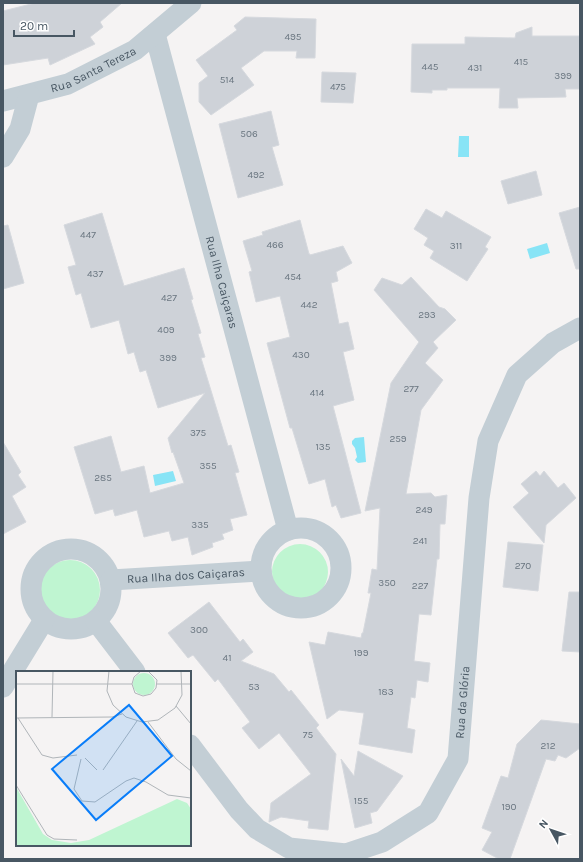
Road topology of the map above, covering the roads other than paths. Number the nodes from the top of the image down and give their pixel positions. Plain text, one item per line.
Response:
1 (191, 3) edge
2 (155, 34) junction
3 (29, 95) junction
4 (3, 101) edge
5 (3, 157) edge
6 (580, 328) edge
7 (288, 530) junction
8 (261, 571) junction
9 (110, 580) junction
10 (44, 620) junction
11 (96, 621) junction
12 (134, 671) edge
13 (3, 687) edge
14 (191, 746) edge

1 - 2 street, Rua Santa Tereza
2 - 3 street, Rua Santa Tereza
2 - 7 street, Rua Ilha Caiçaras
3 - 4 street, Rua Santa Tereza
3 - 5 street
6 - 14 street, Rua da Glória
7 - 8 street
7 - 8 street
8 - 9 street, Rua Ilha dos Caiçaras
9 - 10 street
9 - 11 street
10 - 11 street
10 - 13 street
11 - 12 street

